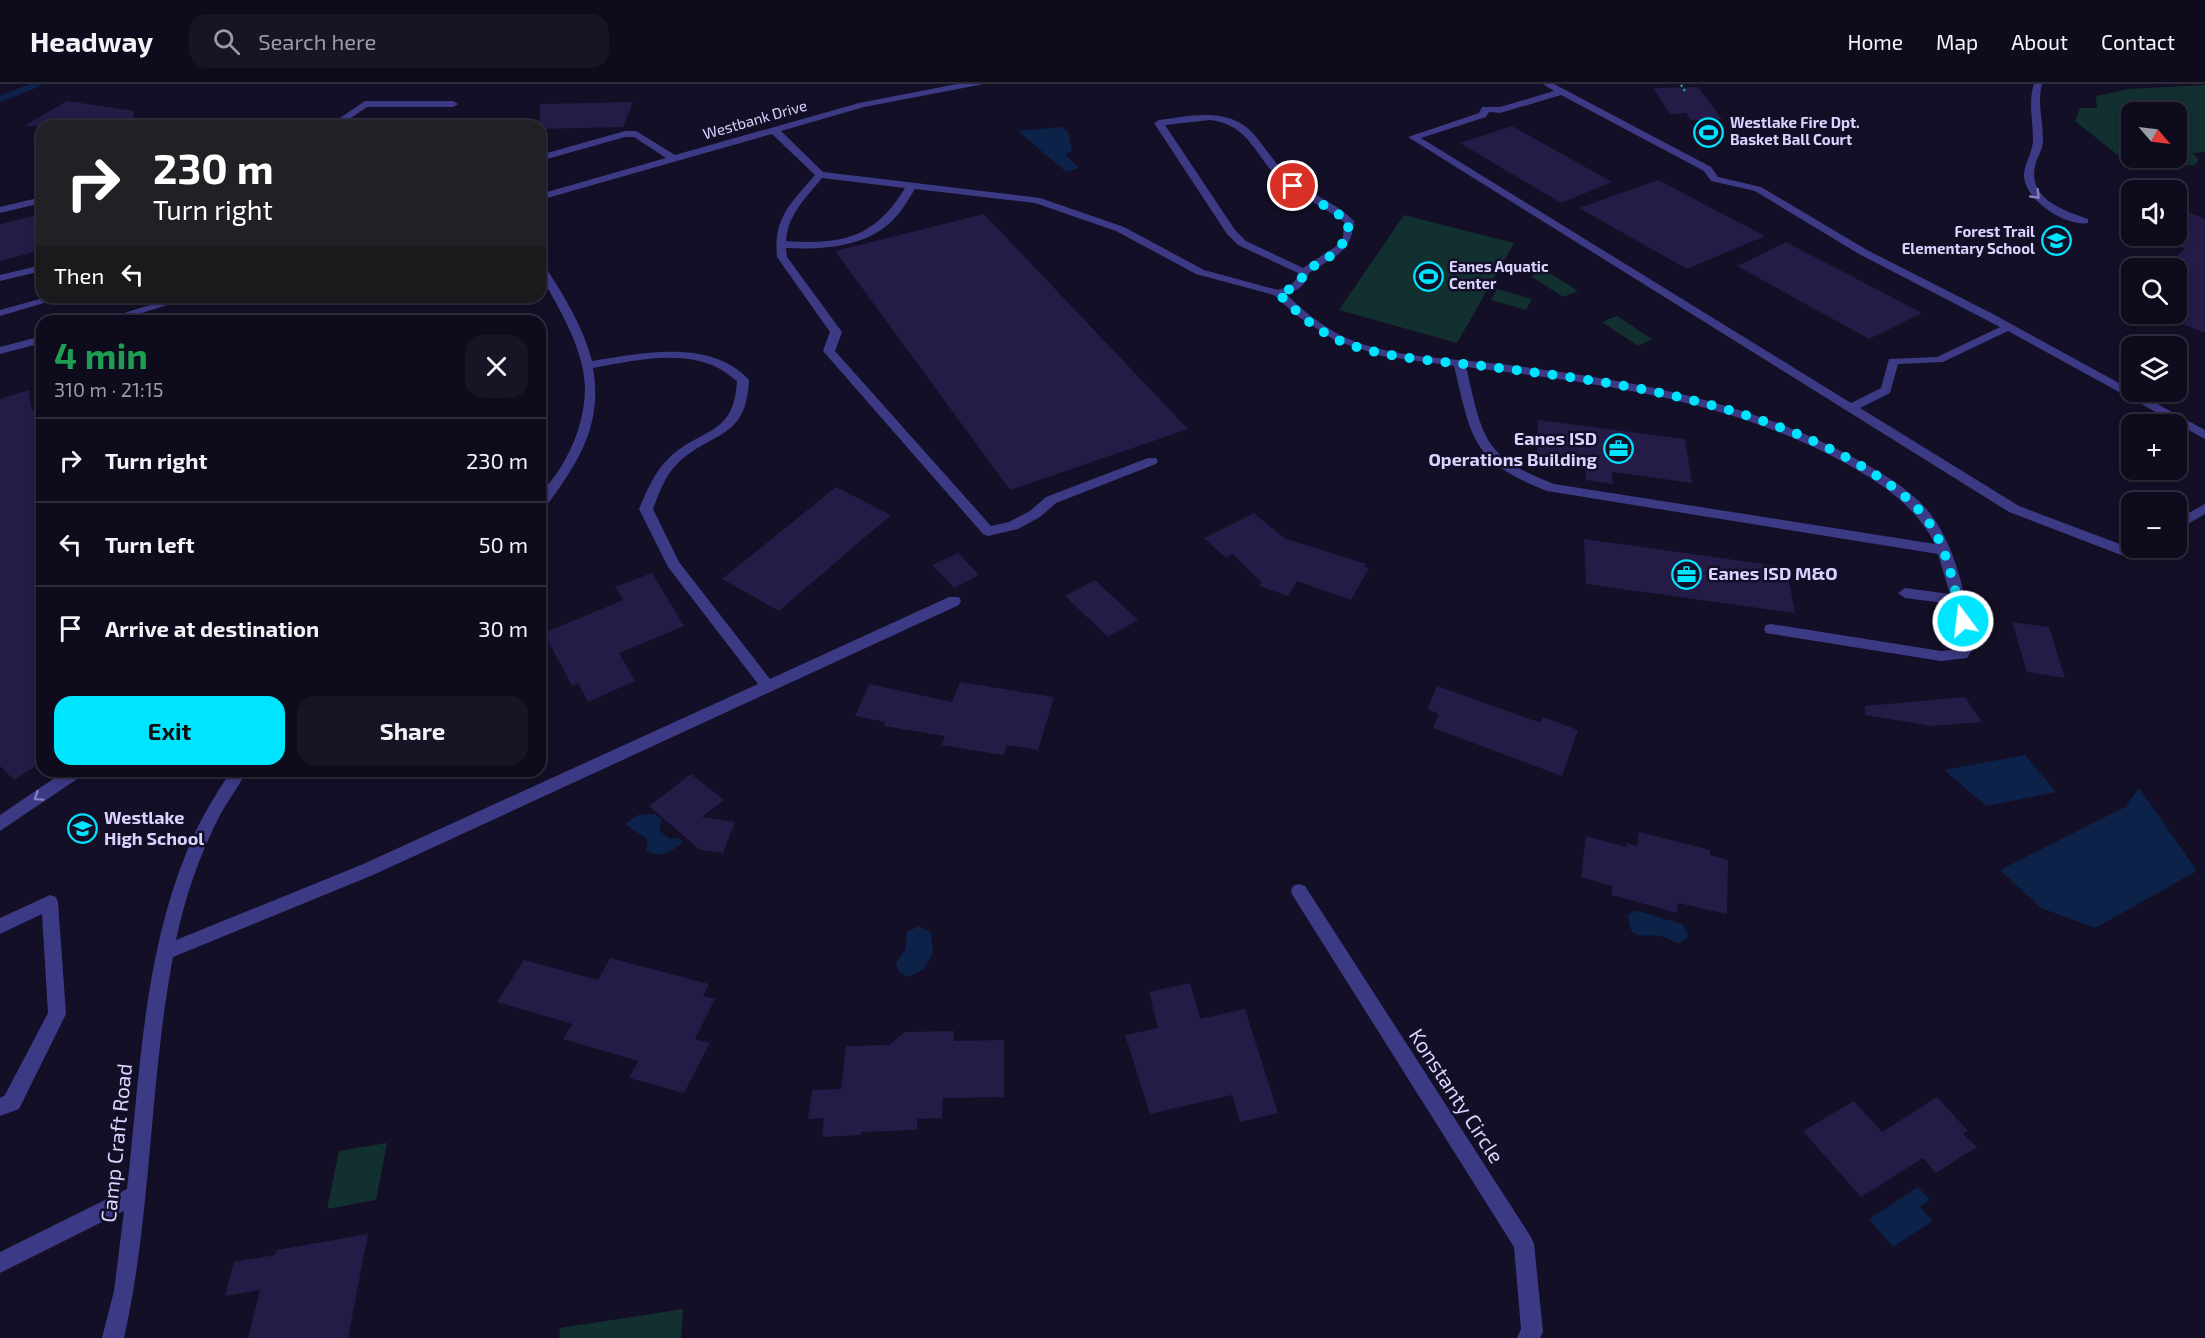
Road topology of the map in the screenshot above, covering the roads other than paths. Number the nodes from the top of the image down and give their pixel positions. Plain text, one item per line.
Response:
1 (980, 84) edge
2 (1547, 84) edge
3 (2038, 84) edge
4 (1560, 92) junction
5 (453, 104) dead end
6 (342, 120) edge
7 (774, 130) junction
8 (546, 156) edge
9 (674, 159) junction
10 (820, 175) junction
11 (912, 185) junction
12 (546, 195) edge
13 (36, 201) edge
14 (0, 210) edge
15 (2084, 221) dead end
16 (780, 244) junction
17 (36, 269) edge
18 (1304, 272) junction
19 (546, 276) edge
20 (0, 278) edge
21 (1278, 293) junction
22 (37, 303) edge
23 (155, 303) edge
24 (0, 313) edge
25 (121, 315) edge
26 (2008, 327) junction
27 (36, 341) edge
28 (0, 351) edge
29 (1459, 363) junction
30 (590, 365) junction
31 (1851, 408) junction
32 (2205, 435) edge
33 (1152, 461) dead end
34 (546, 498) edge
35 (2205, 508) edge
36 (2187, 520) edge
37 (1944, 550) junction
38 (2121, 550) edge
39 (1905, 592) dead end
40 (954, 600) dead end
41 (1957, 600) junction
42 (1771, 629) dead end
43 (768, 687) junction
44 (68, 777) edge
45 (235, 777) edge
46 (0, 824) edge
47 (1299, 891) dead end
48 (0, 926) edge
49 (164, 953) junction
50 (0, 1107) edge
51 (136, 1194) junction
52 (0, 1263) edge
53 (113, 1338) edge
54 (1528, 1338) edge

1 - 7 street, Westbank Drive
2 - 4 street
3 -> 15 street
4 - 26 street
4 - 31 street
5 - 6 street
7 - 9 street, Westbank Drive
7 - 10 street
8 - 9 street
9 - 12 street, Westbank Drive
10 - 11 street
10 - 16 street
11 - 16 street
11 - 21 street
13 - 14 street
16 - 33 street
17 - 20 street
18 - 18 street
18 - 21 street
19 - 30 street
21 - 29 street
22 - 24 street
23 - 25 street
26 - 31 street
26 - 32 street
27 - 28 street
29 - 37 street
29 - 37 street
30 - 34 street
30 - 43 street
31 - 38 street
35 - 36 street
37 - 41 street
39 - 41 street
40 - 43 street
41 - 42 street
43 - 49 street
44 -> 46 street
45 - 49 street, Camp Craft Road
47 - 54 street, Konstanty Circle
48 - 50 street
49 - 51 street, Camp Craft Road
51 - 52 street
51 - 53 street, Camp Craft Road

